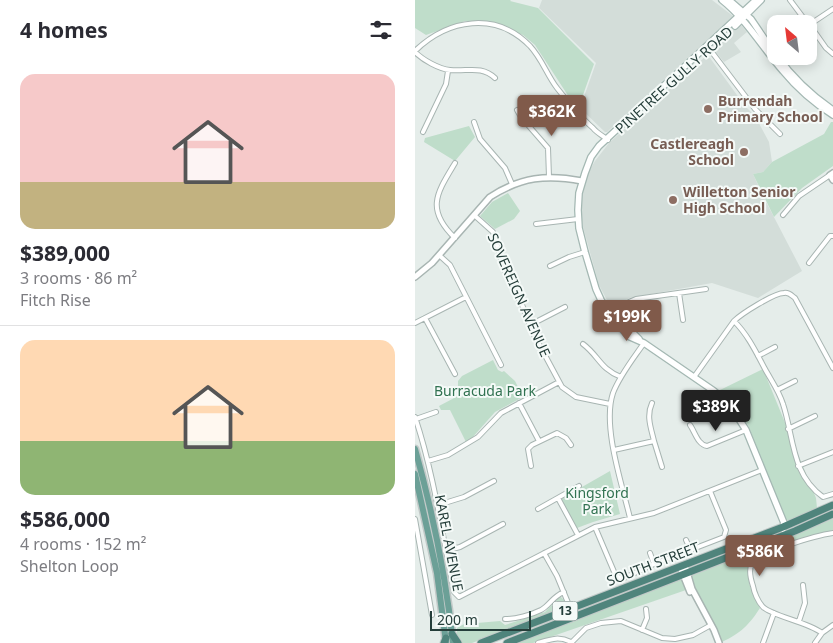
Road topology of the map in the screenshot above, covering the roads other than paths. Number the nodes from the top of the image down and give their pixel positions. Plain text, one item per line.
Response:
1 (722, 0) edge
2 (729, 0) edge
3 (756, 0) edge
4 (761, 0) edge
5 (790, 0) edge
6 (833, 9) edge
7 (743, 15) junction
8 (802, 15) edge
9 (817, 19) edge
10 (817, 35) edge
11 (767, 45) edge
12 (709, 48) junction
13 (415, 52) edge
14 (833, 54) edge
15 (784, 65) edge
16 (448, 71) junction
17 (495, 78) dead end
18 (517, 110) dead end
19 (833, 110) edge
20 (833, 115) edge
21 (474, 122) dead end
22 (423, 132) dead end
23 (780, 134) dead end
24 (605, 141) junction
25 (455, 163) dead end
26 (549, 176) junction
27 (832, 176) edge
28 (582, 181) junction
29 (513, 184) junction
30 (474, 215) junction
31 (783, 215) dead end
32 (578, 219) junction
33 (536, 224) dead end
34 (833, 236) edge
35 (455, 238) junction
36 (585, 252) junction
37 (439, 254) junction
38 (809, 263) dead end
39 (551, 266) dead end
40 (415, 277) edge
41 (706, 289) dead end
42 (679, 293) junction
43 (466, 297) junction
44 (565, 306) dead end
45 (611, 316) junction
46 (425, 318) junction
47 (683, 320) dead end
48 (733, 321) junction
49 (415, 323) edge
50 (530, 325) junction
51 (583, 344) dead end
52 (644, 344) junction
53 (775, 347) dead end
54 (758, 356) junction
55 (501, 365) dead end
56 (833, 368) edge
57 (455, 374) dead end
58 (621, 377) junction
59 (694, 377) junction
60 (795, 381) dead end
61 (559, 382) junction
62 (777, 390) junction
63 (519, 403) junction
64 (652, 403) dead end
65 (610, 404) junction
66 (436, 412) dead end
67 (815, 416) dead end
68 (415, 418) edge
69 (690, 425) dead end
70 (788, 429) junction
71 (746, 430) junction
72 (539, 441) junction
73 (654, 441) junction
74 (571, 446) dead end
75 (415, 449) edge
76 (614, 450) junction
77 (833, 452) edge
78 (428, 461) junction
79 (531, 466) dead end
80 (798, 466) junction
81 (662, 467) dead end
82 (762, 470) junction
83 (415, 474) edge
84 (494, 481) dead end
85 (579, 486) dead end
86 (711, 491) junction
87 (833, 494) edge
88 (558, 498) junction
89 (833, 505) edge
90 (438, 506) junction
91 (538, 509) dead end
92 (833, 514) edge
93 (630, 518) junction
94 (415, 519) edge
95 (503, 524) dead end
96 (783, 526) junction
97 (595, 527) junction
98 (795, 531) junction
99 (833, 533) edge
100 (578, 535) junction
101 (777, 538) junction
102 (686, 540) dead end
103 (445, 551) junction
104 (691, 551) junction
105 (544, 553) junction
106 (650, 553) dead end
107 (655, 564) junction
108 (684, 569) junction
109 (803, 585) dead end
110 (564, 592) junction
111 (571, 609) junction
112 (646, 609) dead end
113 (774, 612) junction
114 (432, 615) dead end
115 (571, 618) junction
116 (505, 619) dead end
117 (799, 621) junction
118 (833, 625) edge
119 (710, 626) junction
120 (642, 630) junction
121 (822, 633) junction
122 (447, 639) edge
123 (718, 641) edge
124 (453, 643) edge
125 (458, 643) edge
126 (481, 643) edge
127 (507, 643) edge
128 (538, 643) edge
129 (571, 643) edge
130 (763, 643) edge
131 (815, 643) edge

1 - 7 main road
2 - 7 main road
3 - 7 main road, PINETREE GULLY ROAD
4 - 7 main road, PINETREE GULLY ROAD
5 - 8 street
6 - 9 street
7 - 11 main road
7 - 12 main road, PINETREE GULLY ROAD
7 - 20 main road
7 - 24 main road, PINETREE GULLY ROAD
10 - 14 street
12 - 23 street
12 - 24 main road, PINETREE GULLY ROAD
13 - 16 street
13 - 24 street
15 - 19 main road
16 - 17 street
16 - 22 street
18 - 26 street
21 - 29 street
24 - 28 main road, PINETREE GULLY ROAD
25 - 35 street
26 - 28 street
26 - 29 street
27 - 31 street
28 - 32 main road, PINETREE GULLY ROAD
29 - 30 street
30 - 35 street
30 - 50 street, SOVEREIGN AVENUE
32 - 33 street
32 - 36 main road, PINETREE GULLY ROAD
34 - 38 street
35 - 37 street
36 - 39 street
36 - 45 main road, PINETREE GULLY ROAD
37 - 40 street
37 - 43 street
41 - 42 street
42 - 45 street
42 - 47 street
43 - 46 street
43 - 55 street
44 - 50 street
45 - 52 main road, PINETREE GULLY ROAD
46 - 49 street
46 - 57 street
48 - 54 street
48 - 56 street
48 - 59 street
50 - 61 street, SOVEREIGN AVENUE
51 - 58 street
52 - 58 street
52 - 59 main road, PINETREE GULLY ROAD
53 - 54 street
54 - 62 street
58 - 65 street
59 - 71 main road, PINETREE GULLY ROAD
60 - 62 street
61 - 63 street
61 - 65 street, SOVEREIGN AVENUE
62 - 70 street
63 - 72 street
63 - 78 street
64 - 73 street
65 - 76 street
66 - 68 street
67 - 70 street
68 - 78 street
69 - 71 street
70 - 80 street
71 - 82 main road, PINETREE GULLY ROAD
72 - 74 street
72 - 79 street
73 - 76 street
73 - 81 street
75 - 122 main road, KAREL AVENUE
76 - 93 street
77 - 80 street
78 - 90 street
80 - 87 street
82 - 86 street
82 - 96 main road, PINETREE GULLY ROAD
83 - 122 main road, KAREL AVENUE
84 - 90 street
85 - 88 street
86 - 93 street
86 - 104 street
88 - 91 street
88 - 100 street
89 - 96 highway, SOUTH STREET / 13
90 - 103 street
92 - 98 highway, SOUTH STREET / 13
93 - 97 street
94 - 114 street
95 - 103 street
96 - 98 main road
96 - 101 main road
96 - 108 highway, SOUTH STREET / 13
97 - 100 street
97 - 107 street
98 - 101 highway, SOUTH STREET / 13
99 - 113 street
100 - 105 street
101 - 108 highway, SOUTH STREET / 13
102 - 104 street
103 - 105 street
104 - 107 street
105 - 110 street
106 - 107 street
108 - 111 highway, SOUTH STREET / 13
108 - 115 highway, SOUTH STREET / 13
108 - 119 street
109 - 117 street
110 - 111 street
110 - 116 street
111 - 115 street
111 - 126 highway, SOUTH STREET / 13
112 - 120 street
113 - 117 street
113 - 130 street
115 - 127 highway, SOUTH STREET / 13
117 - 121 street
118 - 121 street
119 - 120 street
119 - 123 street
120 - 129 street
121 - 131 street
122 - 124 main road, KAREL AVENUE
122 - 125 highway
128 - 129 street

